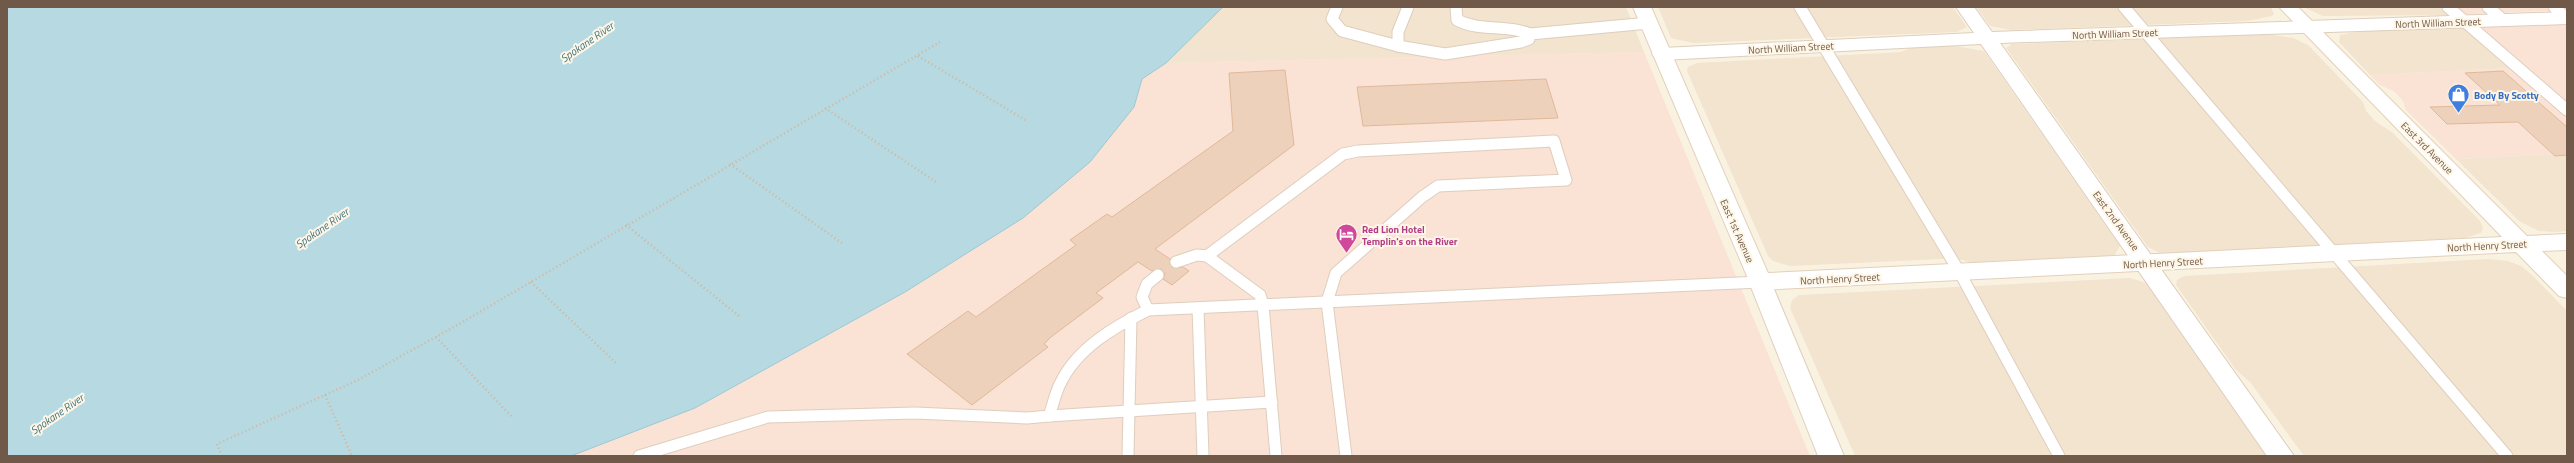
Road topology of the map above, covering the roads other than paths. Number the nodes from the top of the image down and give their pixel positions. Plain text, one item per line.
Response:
1 (1337, 7) edge
2 (1408, 7) edge
3 (1456, 7) edge
4 (1800, 7) edge
5 (1964, 7) edge
6 (2124, 7) edge
7 (2288, 7) edge
8 (2448, 7) edge
9 (2488, 7) edge
10 (2554, 7) edge
11 (1646, 15) edge
12 (2567, 18) edge
13 (2503, 20) junction
14 (2464, 22) junction
15 (2308, 28) junction
16 (2146, 32) junction
17 (1530, 34) junction
18 (1987, 38) junction
19 (1398, 46) junction
20 (1822, 47) junction
21 (1662, 54) junction
22 (2567, 110) edge
23 (2567, 242) edge
24 (2522, 244) junction
25 (2336, 254) junction
26 (1207, 256) junction
27 (1176, 262) dead end
28 (2147, 264) junction
29 (1960, 273) junction
30 (1158, 275) dead end
31 (1760, 282) junction
32 (2567, 290) edge
33 (1327, 302) junction
34 (1263, 305) junction
35 (1198, 308) junction
36 (1148, 310) junction
37 (1130, 318) junction
38 (1272, 402) junction
39 (1202, 406) junction
40 (1129, 410) junction
41 (1049, 416) junction
42 (639, 456) edge
43 (1128, 456) edge
44 (1203, 456) edge
45 (1276, 456) edge
46 (1346, 456) edge
47 (1831, 456) edge
48 (2059, 456) edge
49 (2281, 456) edge
50 (2507, 456) edge

1 - 19 lane
2 - 19 lane
3 - 17 lane
4 - 20 lane
5 - 18 street, East 2nd Avenue
6 - 16 lane
7 - 15 street, East 3rd Avenue
8 - 14 lane
9 - 13 lane
10 - 12 lane
11 - 17 lane
11 - 21 street, East 1st Avenue
12 - 13 street, North William Street
13 - 14 street, North William Street
14 - 15 street, North William Street
14 - 22 lane
15 - 16 street, North William Street
15 - 24 street, East 3rd Avenue
16 - 18 street, North William Street
16 - 25 lane
17 - 19 lane
18 - 20 street, North William Street
18 - 28 street, East 2nd Avenue
20 - 21 street, North William Street
20 - 29 lane
21 - 31 street, East 1st Avenue
23 - 24 street, North Henry Street
24 - 25 street, North Henry Street
24 - 32 street, East 3rd Avenue
25 - 28 street, North Henry Street
25 - 50 lane
26 - 27 lane
26 - 33 lane
26 - 34 lane
28 - 29 street, North Henry Street
28 - 49 street, East 2nd Avenue
29 - 31 street, North Henry Street
29 - 48 lane
30 - 36 lane
31 - 33 lane
31 - 47 street, East 1st Avenue
33 - 34 lane
33 - 46 lane
34 - 35 lane
34 - 38 lane
35 - 36 lane
35 - 39 lane
36 - 37 lane
37 - 40 lane
37 - 41 lane
38 - 39 lane
38 - 45 lane
39 - 40 lane
39 - 44 lane
40 - 41 lane
40 - 43 lane
41 - 42 lane

